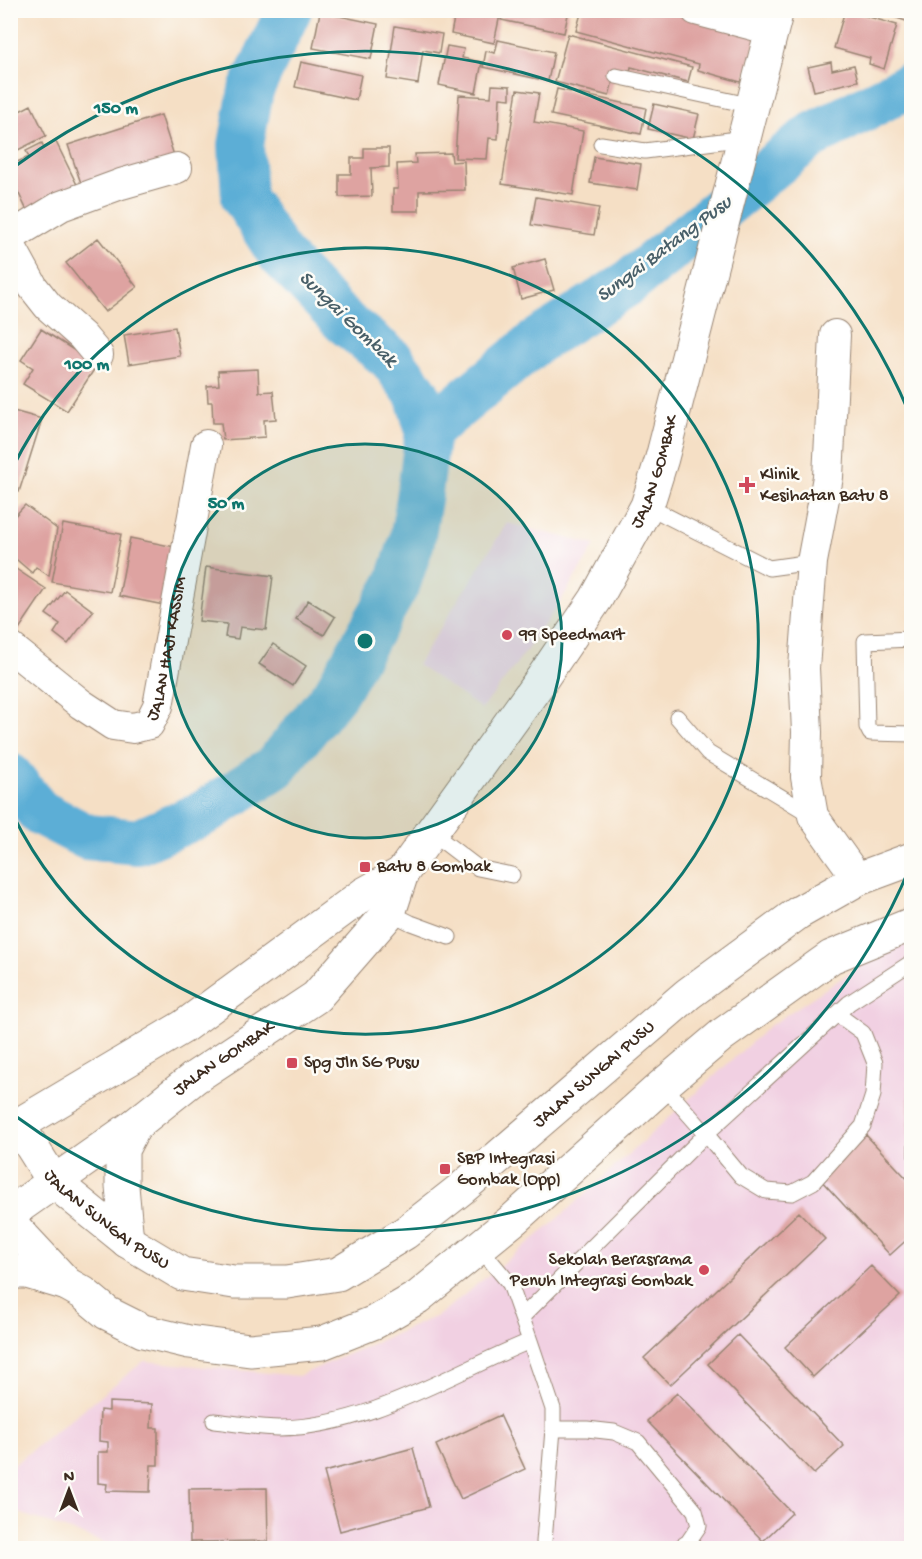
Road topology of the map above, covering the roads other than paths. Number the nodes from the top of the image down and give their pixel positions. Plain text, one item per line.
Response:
1 (696, 10) edge
2 (775, 20) edge
3 (616, 76) dead end
4 (753, 106) junction
5 (601, 144) dead end
6 (742, 147) junction
7 (177, 168) dead end
8 (10, 237) edge
9 (10, 245) edge
10 (834, 335) dead end
11 (98, 355) dead end
12 (206, 445) dead end
13 (647, 506) junction
14 (812, 562) junction
15 (912, 639) edge
16 (10, 646) edge
17 (677, 717) dead end
18 (912, 734) edge
19 (813, 816) junction
20 (432, 833) junction
21 (912, 859) edge
22 (512, 876) dead end
23 (858, 879) junction
24 (376, 904) junction
25 (912, 924) edge
26 (449, 937) dead end
27 (912, 962) edge
28 (837, 1014) junction
29 (663, 1085) junction
30 (135, 1125) junction
31 (14, 1127) edge
32 (706, 1134) junction
33 (54, 1182) junction
34 (10, 1213) edge
35 (10, 1223) edge
36 (127, 1241) junction
37 (478, 1247) junction
38 (10, 1272) edge
39 (67, 1284) junction
40 (522, 1317) junction
41 (530, 1341) junction
42 (214, 1421) dead end
43 (553, 1428) junction
44 (546, 1548) edge
45 (680, 1548) edge

1 - 2 street
2 - 4 main road, JALAN GOMBAK
3 - 4 lane
4 - 6 main road, JALAN GOMBAK
5 - 6 lane
6 - 13 main road, JALAN GOMBAK
7 - 8 street
9 - 11 street
10 - 14 street
12 - 16 street, JALAN HAJI KASSIM
13 - 14 lane
13 - 20 main road, JALAN GOMBAK
14 - 19 street
15 - 18 lane
17 - 19 lane
19 - 23 street
20 - 22 lane
20 - 24 main road, JALAN GOMBAK
21 - 23 main road, JALAN SUNGAI PUSU
23 - 36 main road, JALAN SUNGAI PUSU
24 - 26 lane
24 - 30 main road, JALAN GOMBAK
24 - 31 main road
25 - 29 main road
27 - 28 lane
28 - 32 lane
28 - 32 lane
29 - 32 lane
29 - 37 main road
30 - 33 main road, JALAN GOMBAK
30 - 36 main road
31 - 33 main road, JALAN SUNGAI PUSU
32 - 40 lane
33 - 34 main road, JALAN GOMBAK
33 - 36 main road, JALAN SUNGAI PUSU
35 - 39 main road
37 - 39 main road
37 - 40 lane
38 - 39 main road
40 - 41 lane
41 - 42 lane
41 - 43 lane
43 - 44 lane
43 - 45 lane

